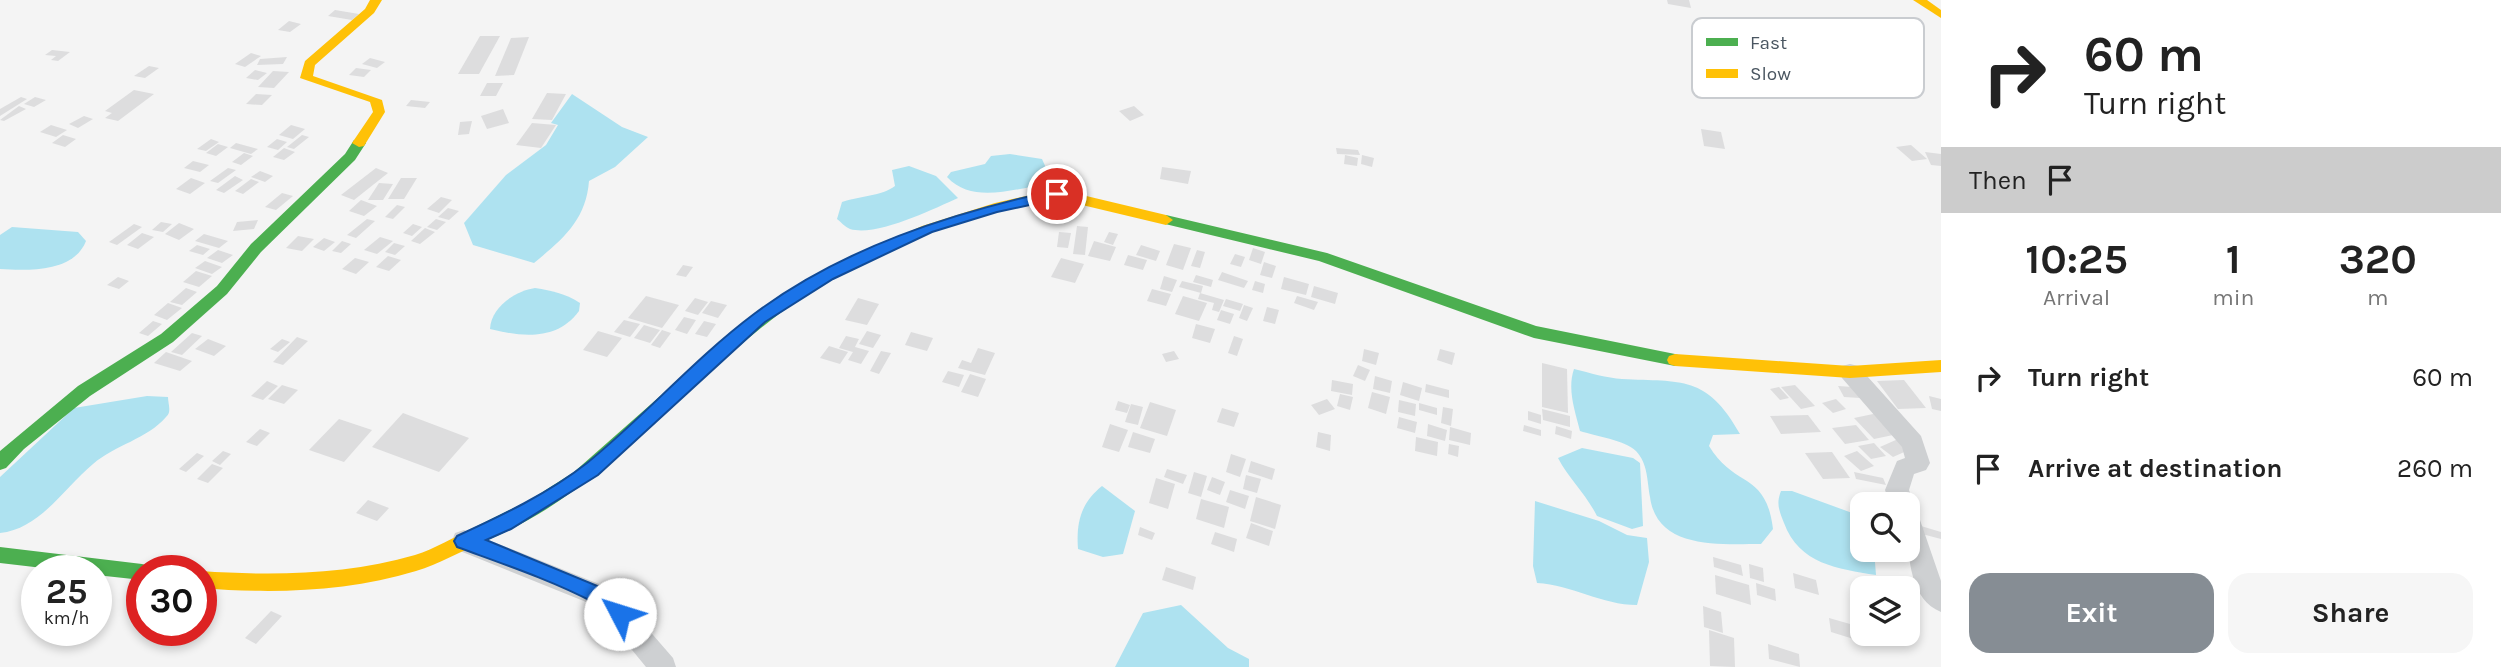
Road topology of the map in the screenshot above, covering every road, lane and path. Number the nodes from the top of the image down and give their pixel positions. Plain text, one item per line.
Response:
1 (376, 0) edge
2 (1919, 0) edge
3 (1941, 15) edge
4 (1941, 366) edge
5 (1850, 372) junction
6 (0, 463) edge
7 (1898, 492) edge
8 (464, 541) junction
9 (0, 555) edge
10 (1920, 556) edge
11 (126, 570) edge
12 (217, 581) edge
13 (1941, 600) edge
14 (663, 667) edge

1 - 6 main road
2 - 3 main road
4 - 5 main road
5 - 7 street
5 - 8 main road
8 - 12 main road
8 - 14 street
9 - 11 main road
10 - 13 street

